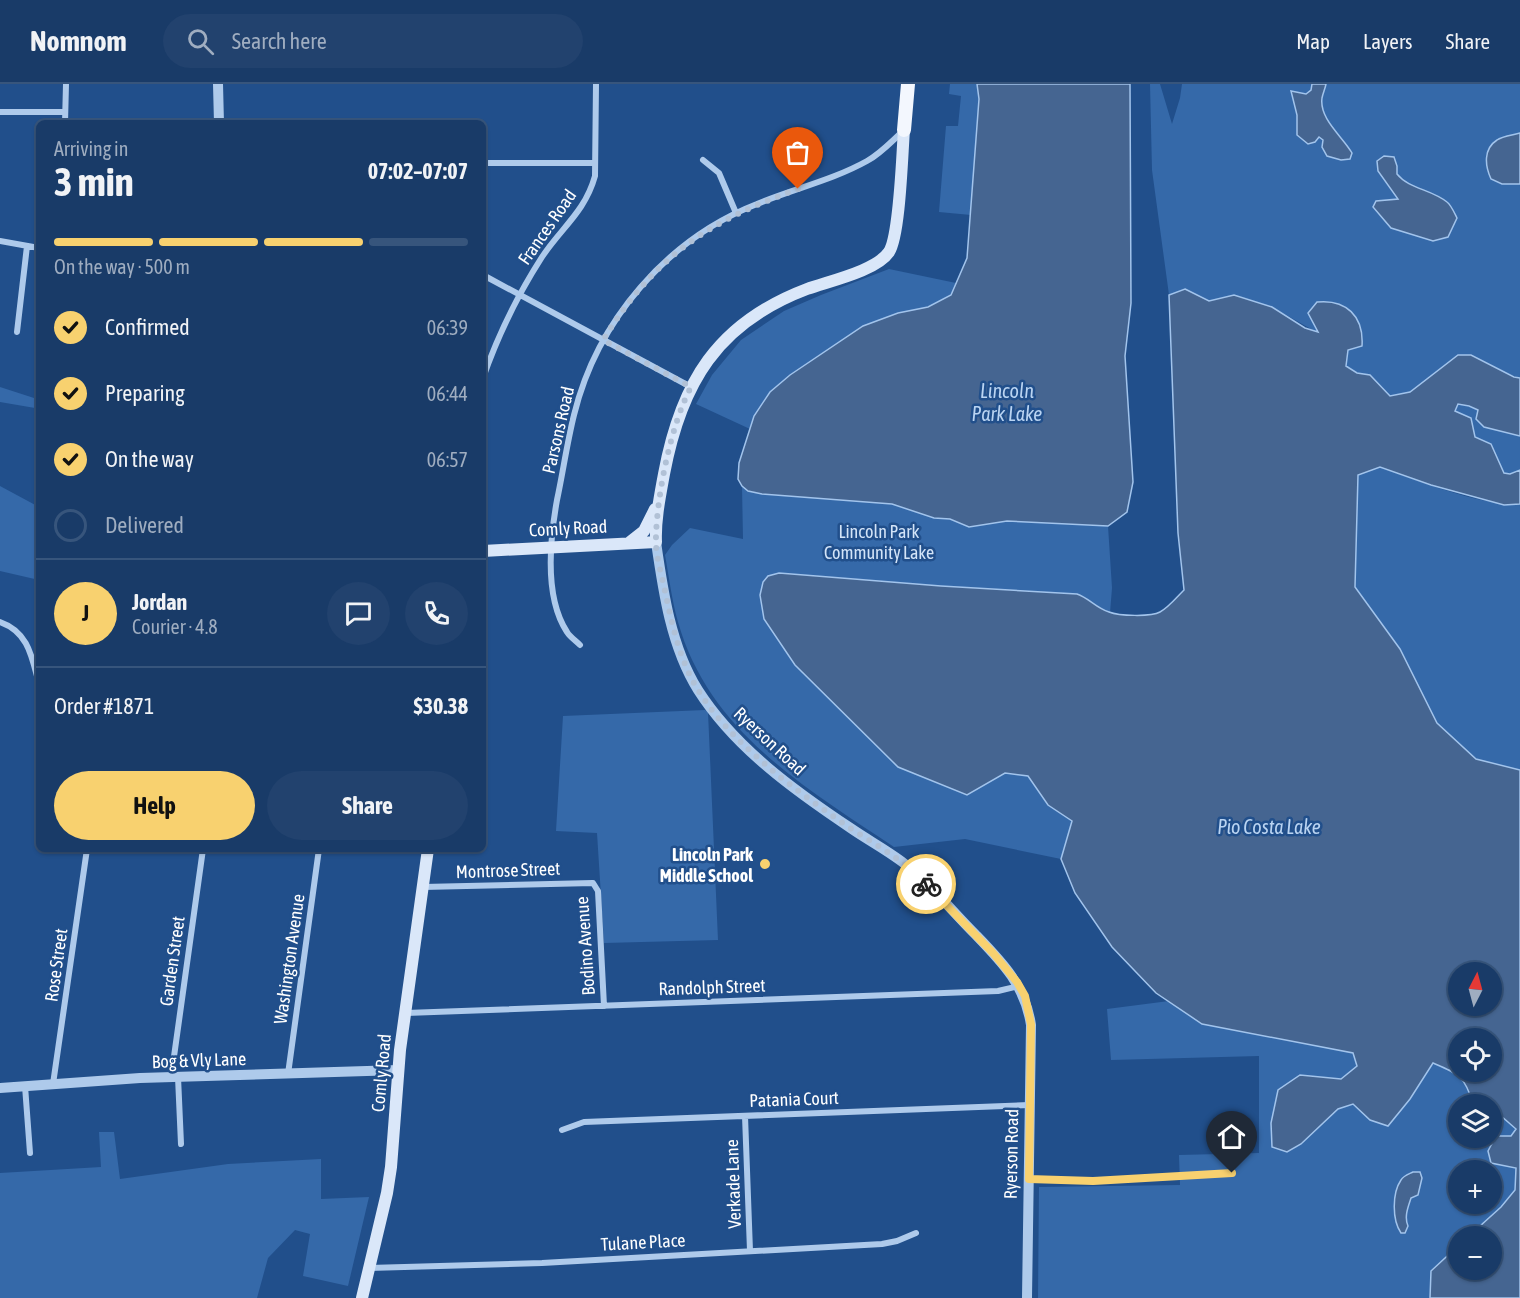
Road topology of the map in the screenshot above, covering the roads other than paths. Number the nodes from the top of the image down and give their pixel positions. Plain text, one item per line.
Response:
1 (66, 84) edge
2 (218, 84) edge
3 (596, 84) edge
4 (908, 84) edge
5 (0, 112) edge
6 (65, 112) junction
7 (220, 119) edge
8 (65, 120) edge
9 (904, 130) junction
10 (703, 160) dead end
11 (486, 163) edge
12 (595, 163) junction
13 (736, 213) junction
14 (0, 241) edge
15 (27, 246) junction
16 (36, 248) edge
17 (486, 276) edge
18 (520, 293) junction
19 (16, 332) dead end
20 (603, 340) junction
21 (486, 370) edge
22 (691, 387) junction
23 (663, 479) junction
24 (656, 542) junction
25 (626, 543) junction
26 (552, 547) junction
27 (486, 551) edge
28 (0, 622) edge
29 (580, 645) dead end
30 (36, 675) edge
31 (87, 852) edge
32 (203, 852) edge
33 (320, 852) edge
34 (428, 852) edge
35 (594, 884) joint
36 (423, 888) junction
37 (1019, 986) junction
38 (604, 1006) junction
39 (405, 1013) junction
40 (399, 1070) junction
41 (288, 1074) junction
42 (174, 1077) junction
43 (53, 1084) junction
44 (25, 1086) junction
45 (0, 1088) edge
46 (1029, 1105) junction
47 (746, 1116) junction
48 (562, 1130) dead end
49 (181, 1144) dead end
50 (30, 1153) dead end
51 (1232, 1173) dead end
52 (1029, 1179) junction
53 (916, 1233) dead end
54 (750, 1251) junction
55 (369, 1268) junction
56 (362, 1298) edge
57 (1027, 1298) edge

1 - 6 street
2 - 7 street
3 - 12 street, Frances Road
4 - 9 main road
5 - 6 street
6 - 8 street
9 - 13 street, Parsons Road
9 - 22 main road, Ryerson Road
10 - 13 street
11 - 12 street
12 - 18 street, Frances Road
13 - 20 street, Parsons Road
14 - 15 street
15 - 16 street
15 - 19 street
17 - 18 street
18 - 20 street
18 - 21 street, Frances Road
20 - 22 street
20 - 26 street, Parsons Road
22 - 23 main road, Ryerson Road
23 - 24 main road, Ryerson Road
23 - 25 main road
24 - 25 main road, Comly Road
24 - 37 street, Ryerson Road
25 - 26 main road, Comly Road
26 - 27 main road, Comly Road
26 - 29 street, Parsons Road
28 - 30 street
31 - 43 street, Rose Street
32 - 42 street, Garden Street
33 - 41 street, Washington Avenue
34 - 36 main road, Comly Road
35 - 36 street, Montrose Street
35 - 38 street, Bodino Avenue
36 - 39 main road, Comly Road
37 - 38 street, Randolph Street
37 - 46 street, Ryerson Road
38 - 39 street, Randolph Street
39 - 40 main road, Comly Road
40 - 41 street, Bog & Vly Lane
40 - 55 main road, Comly Road
41 - 42 street, Bog & Vly Lane
42 - 43 street, Bog & Vly Lane
42 - 49 street, Garden Street
43 - 44 street, Bog & Vly Lane
44 - 45 street, Bog & Vly Lane
44 - 50 street
46 - 47 street, Patania Court
46 - 52 street, Ryerson Road
47 - 48 street, Patania Court
47 - 54 street, Verkade Lane
51 - 52 street
52 - 57 street, Ryerson Road
53 - 54 street, Tulane Place
54 - 55 street, Tulane Place
55 - 56 main road, Comly Road

